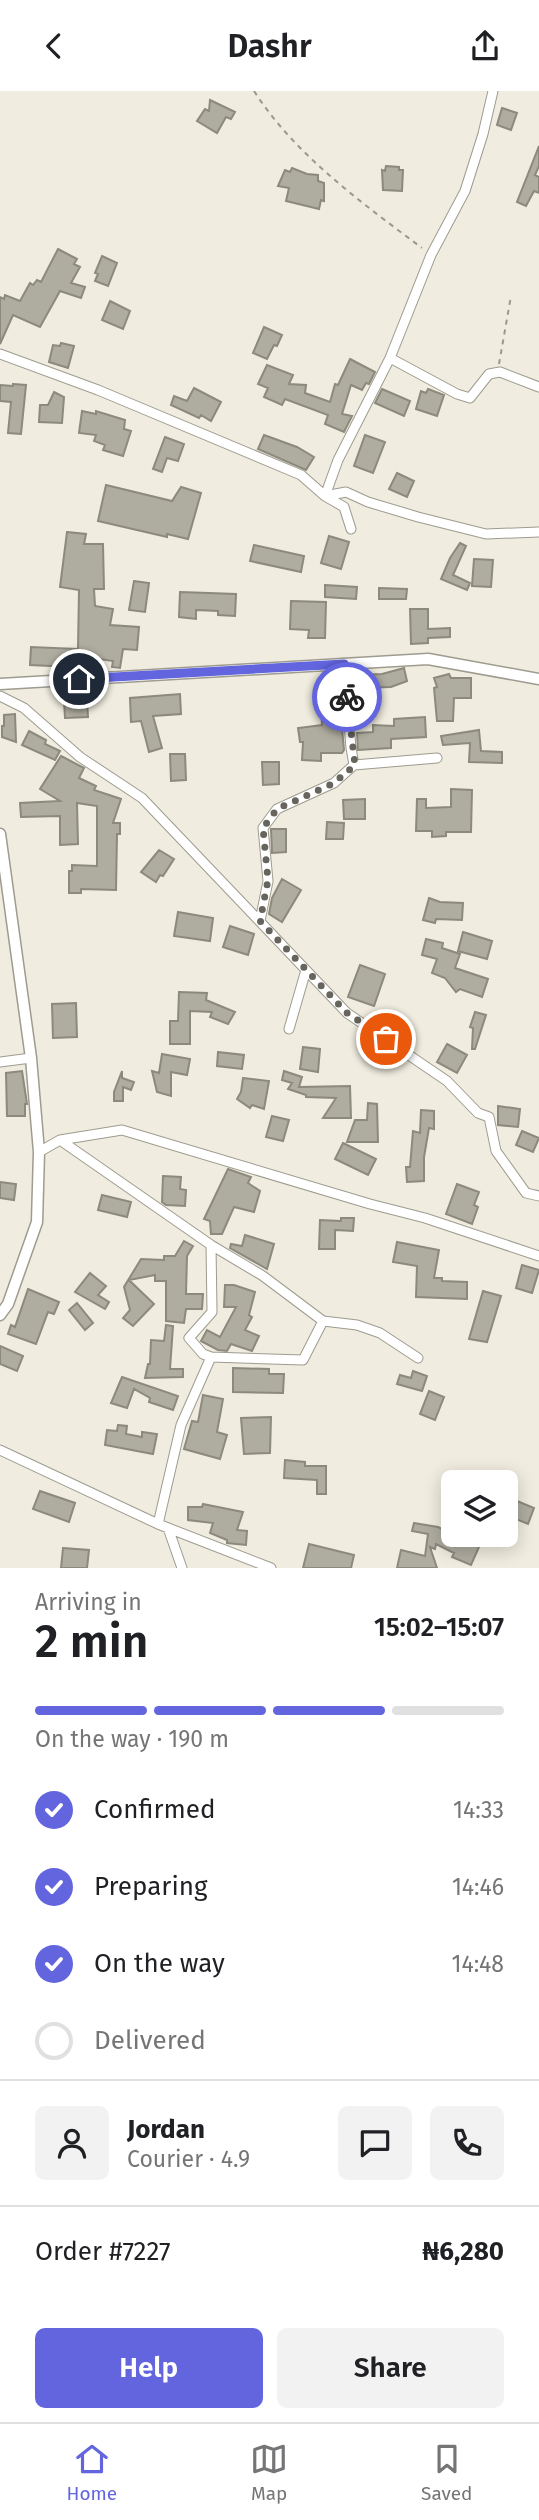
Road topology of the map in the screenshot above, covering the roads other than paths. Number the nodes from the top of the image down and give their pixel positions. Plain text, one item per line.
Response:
1 (493, 91) edge
2 (0, 355) edge
3 (390, 358) junction
4 (539, 387) edge
5 (325, 496) junction
6 (351, 529) dead end
7 (539, 532) edge
8 (344, 664) junction
9 (539, 679) edge
10 (0, 684) edge
11 (0, 696) edge
12 (437, 758) dead end
13 (355, 765) junction
14 (0, 834) edge
15 (260, 921) junction
16 (306, 971) junction
17 (289, 1029) dead end
18 (31, 1058) junction
19 (0, 1062) edge
20 (60, 1140) junction
21 (39, 1152) junction
22 (539, 1196) edge
23 (211, 1245) junction
24 (539, 1256) edge
25 (0, 1315) edge
26 (323, 1321) junction
27 (211, 1357) junction
28 (418, 1358) dead end
29 (0, 1450) edge
30 (158, 1524) junction
31 (168, 1528) junction
32 (181, 1568) edge
33 (271, 1568) edge

1 - 3 street
2 - 5 street
3 - 4 street
3 - 5 street
5 - 6 street
5 - 7 street
8 - 9 street
8 - 10 street
8 - 13 street
11 - 15 street
12 - 13 street
13 - 15 street
14 - 18 street
15 - 16 street
16 - 17 street
16 - 22 street
18 - 19 street
18 - 21 street
20 - 21 street
20 - 23 street
20 - 24 street
21 - 25 street
23 - 26 street
23 - 27 street
26 - 27 street
26 - 28 street
27 - 30 street
29 - 30 street
30 - 31 street
31 - 32 street
31 - 33 street

